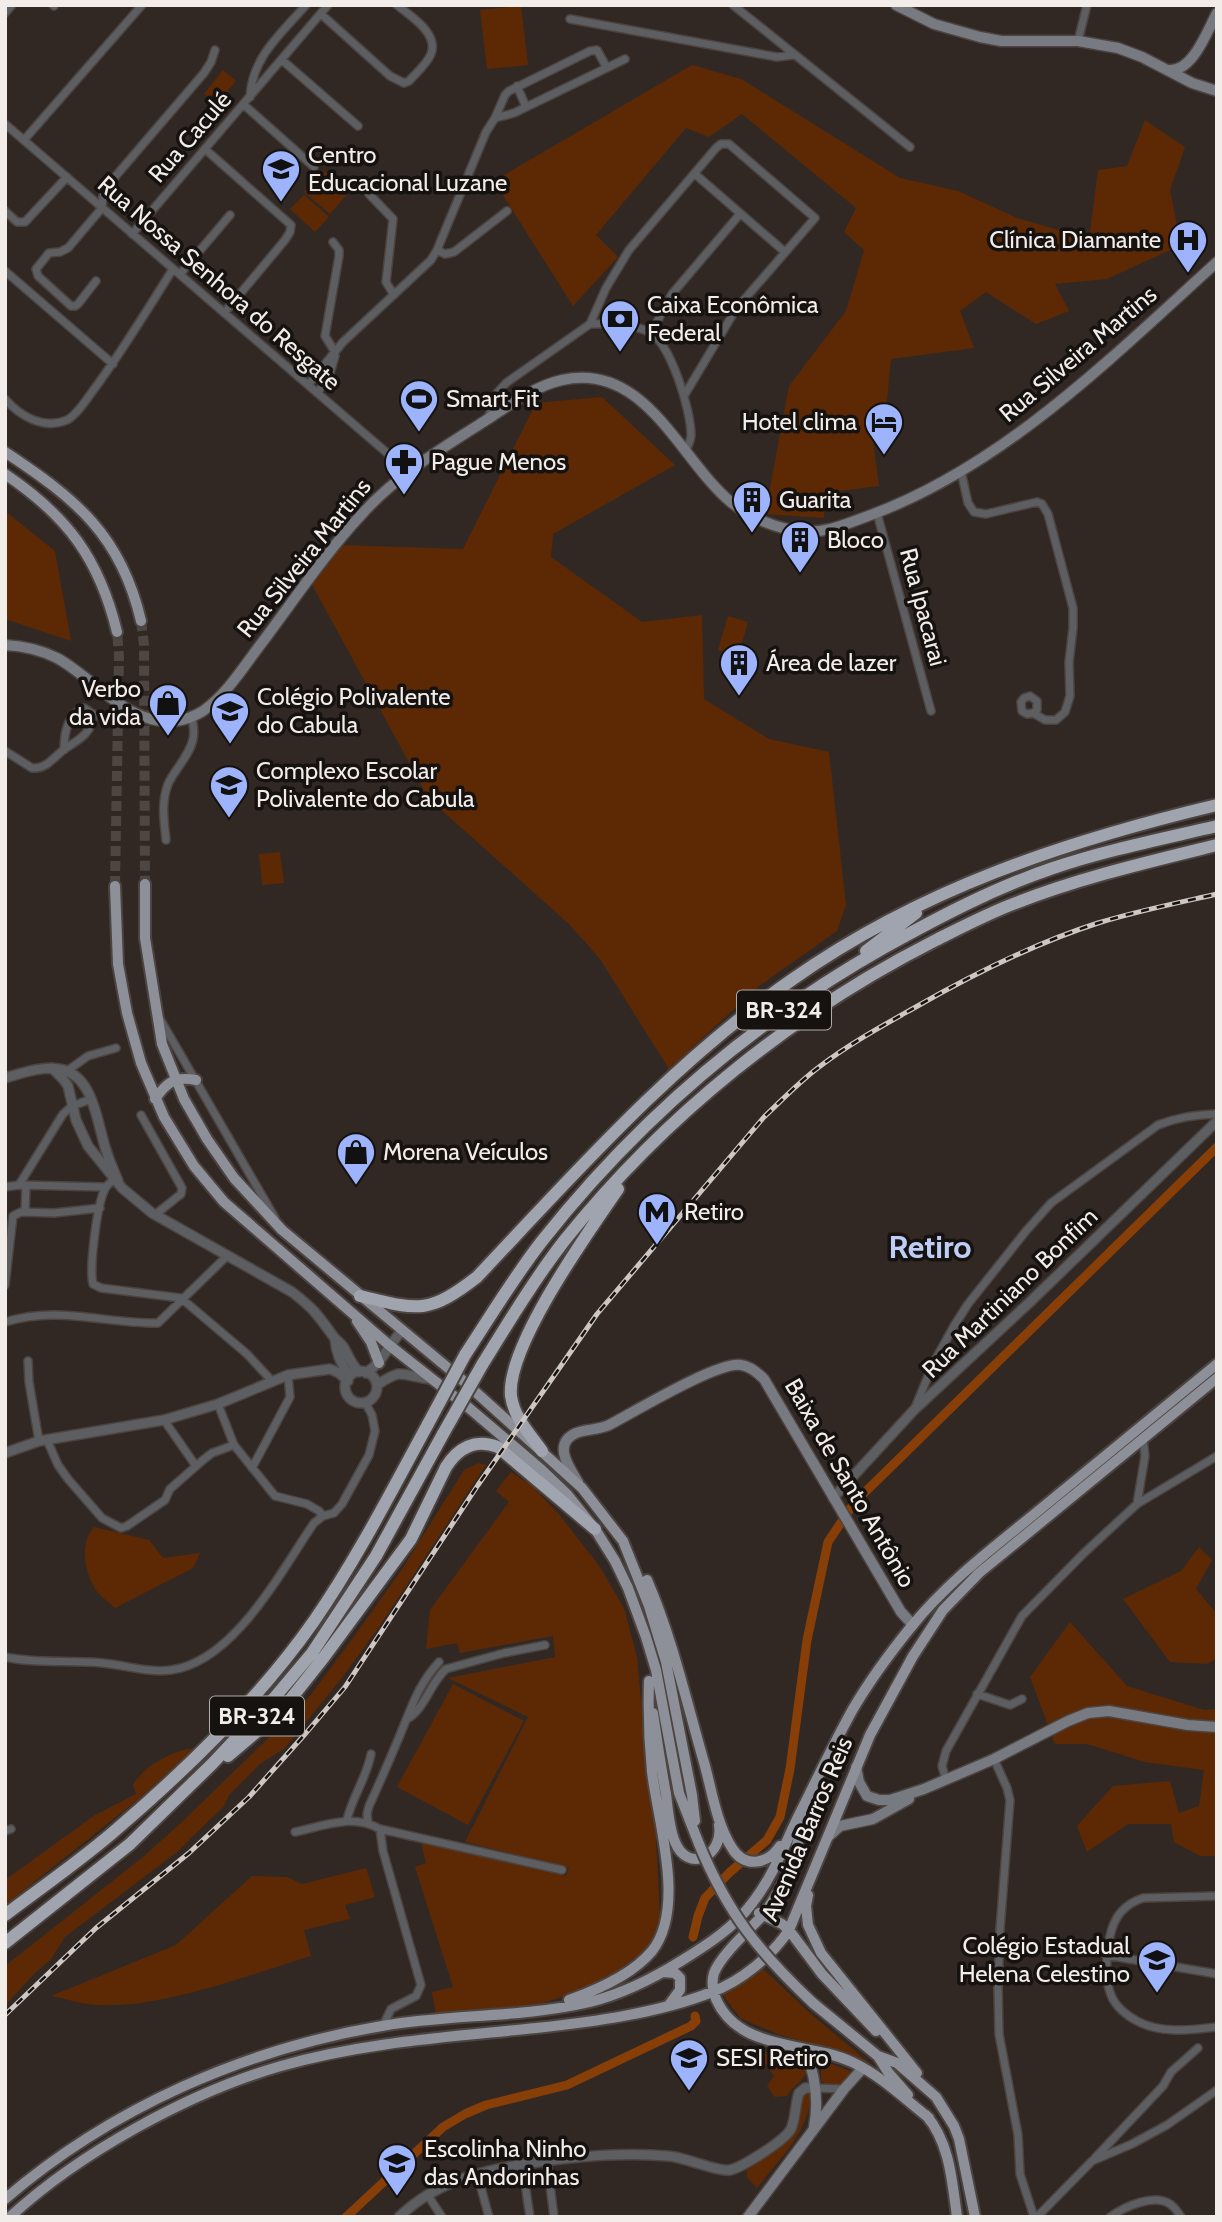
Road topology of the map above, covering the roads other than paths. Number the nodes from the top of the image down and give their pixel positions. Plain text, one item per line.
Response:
1 (12, 5) edge
2 (142, 5) edge
3 (306, 5) edge
4 (328, 5) edge
5 (397, 5) edge
6 (733, 5) edge
7 (896, 5) edge
8 (1087, 5) edge
9 (5, 13) edge
10 (1217, 13) edge
11 (321, 14) junction
12 (570, 19) dead end
13 (1078, 41) junction
14 (215, 50) dead end
15 (793, 55) junction
16 (625, 58) dead end
17 (282, 60) junction
18 (1191, 60) junction
19 (607, 68) junction
20 (1169, 70) junction
21 (1202, 85) junction
22 (517, 86) junction
23 (1217, 91) edge
24 (250, 97) junction
25 (243, 104) junction
26 (526, 107) junction
27 (495, 118) junction
28 (5, 124) edge
29 (358, 126) dead end
30 (24, 140) junction
31 (910, 147) dead end
32 (205, 149) junction
33 (314, 167) dead end
34 (695, 174) junction
35 (67, 177) junction
36 (369, 194) dead end
37 (102, 208) junction
38 (5, 211) edge
39 (507, 211) dead end
40 (740, 214) junction
41 (230, 215) dead end
42 (132, 234) junction
43 (333, 242) dead end
44 (437, 250) junction
45 (785, 252) junction
46 (1217, 262) edge
47 (173, 269) junction
48 (5, 271) edge
49 (180, 274) junction
50 (96, 281) dead end
51 (394, 295) junction
52 (224, 313) junction
53 (590, 324) junction
54 (651, 333) junction
55 (335, 352) junction
56 (113, 364) junction
57 (308, 386) junction
58 (317, 393) junction
59 (684, 396) junction
60 (5, 399) edge
61 (488, 418) junction
62 (701, 429) dead end
63 (691, 436) junction
64 (687, 450) junction
65 (5, 452) edge
66 (408, 471) junction
67 (961, 471) junction
68 (5, 474) edge
69 (877, 513) junction
70 (141, 621) tunnel mouth
71 (117, 632) tunnel mouth
72 (5, 645) edge
73 (931, 712) dead end
74 (1033, 713) dead end
75 (192, 717) junction
76 (64, 750) junction
77 (5, 751) edge
78 (1217, 805) edge
79 (1217, 826) edge
80 (166, 840) dead end
81 (1217, 845) edge
82 (145, 884) tunnel mouth
83 (116, 886) tunnel mouth
84 (939, 896) junction
85 (841, 972) junction
86 (156, 1013) junction
87 (116, 1048) dead end
88 (52, 1068) junction
89 (67, 1071) junction
90 (5, 1078) edge
91 (175, 1078) junction
92 (196, 1080) junction
93 (155, 1098) junction
94 (91, 1099) junction
95 (72, 1106) junction
96 (1217, 1114) edge
97 (141, 1115) dead end
98 (1217, 1121) edge
99 (646, 1151) junction
100 (115, 1178) junction
101 (23, 1185) junction
102 (105, 1187) junction
103 (5, 1188) edge
104 (100, 1208) junction
105 (25, 1212) junction
106 (156, 1214) junction
107 (282, 1230) junction
108 (227, 1256) junction
109 (5, 1285) edge
110 (360, 1296) junction
111 (181, 1298) junction
112 (347, 1308) junction
113 (5, 1322) edge
114 (402, 1331) junction
115 (389, 1345) junction
116 (28, 1361) dead end
117 (379, 1363) junction
118 (1217, 1364) edge
119 (288, 1375) junction
120 (356, 1375) junction
121 (432, 1378) junction
122 (1217, 1378) edge
123 (271, 1380) junction
124 (377, 1385) junction
125 (365, 1402) junction
126 (218, 1404) junction
127 (914, 1410) junction
128 (164, 1420) junction
129 (1143, 1438) junction
130 (43, 1441) junction
131 (234, 1445) junction
132 (542, 1451) junction
133 (5, 1452) edge
134 (1217, 1456) edge
135 (196, 1466) junction
136 (252, 1468) junction
137 (582, 1488) junction
138 (833, 1498) junction
139 (1137, 1504) junction
140 (323, 1516) junction
141 (595, 1529) junction
142 (623, 1541) junction
143 (943, 1610) junction
144 (913, 1625) junction
145 (646, 1637) junction
146 (545, 1644) dead end
147 (5, 1657) edge
148 (439, 1662) dead end
149 (649, 1681) junction
150 (977, 1694) junction
151 (1022, 1699) dead end
152 (406, 1719) junction
153 (1217, 1727) edge
154 (370, 1754) dead end
155 (993, 1759) junction
156 (212, 1764) junction
157 (856, 1765) junction
158 (946, 1780) junction
159 (924, 1790) junction
160 (867, 1796) junction
161 (806, 1801) junction
162 (717, 1808) junction
163 (347, 1820) junction
164 (368, 1822) junction
165 (860, 1822) junction
166 (795, 1823) junction
167 (380, 1829) junction
168 (295, 1832) dead end
169 (827, 1837) junction
170 (698, 1841) junction
171 (562, 1870) dead end
172 (812, 1875) junction
173 (1217, 1896) edge
174 (764, 1914) junction
175 (5, 1915) edge
176 (729, 1927) junction
177 (789, 1930) junction
178 (5, 1943) edge
179 (1106, 1955) junction
180 (660, 1972) junction
181 (1217, 1974) edge
182 (714, 1992) junction
183 (669, 2005) junction
184 (540, 2010) junction
185 (383, 2026) junction
186 (1217, 2027) edge
187 (1198, 2048) dead end
188 (805, 2049) junction
189 (897, 2049) junction
190 (878, 2056) junction
191 (863, 2068) junction
192 (816, 2088) junction
193 (844, 2089) junction
194 (1217, 2090) edge
195 (936, 2097) junction
196 (929, 2118) junction
197 (813, 2130) junction
198 (547, 2161) junction
199 (1092, 2161) junction
200 (522, 2164) junction
201 (477, 2173) junction
202 (427, 2194) junction
203 (5, 2199) edge
204 (10, 2217) edge
205 (399, 2217) edge
206 (442, 2217) edge
207 (489, 2217) edge
208 (530, 2217) edge
209 (554, 2217) edge
210 (748, 2217) edge
211 (957, 2217) edge
212 (975, 2217) edge
213 (1036, 2217) edge
214 (1110, 2217) edge
215 (1181, 2217) edge

1 - 9 street
2 - 30 street
3 - 24 street, Rua Caculé
4 - 11 street, Rua Caculé
5 - 11 street
6 - 15 street
7 - 13 main road
8 - 13 street
10 - 18 main road
11 - 17 street, Rua Caculé
12 - 15 street
13 - 20 main road
14 - 37 street
15 - 31 street
16 - 19 street
17 - 24 street, Rua Caculé
17 - 29 street
18 - 20 main road
18 - 21 main road
19 - 22 street
19 - 26 street
20 - 21 main road
21 - 23 main road
22 - 26 street
22 - 27 street
24 - 25 street, Rua Caculé
25 - 32 street, Rua Caculé
25 - 33 street
26 - 27 street
27 - 44 street
28 - 30 street, Rua Nossa Senhora do Resgate
30 - 35 street, Rua Nossa Senhora do Resgate
32 - 42 street, Rua Caculé
32 - 52 street
34 - 40 street
34 - 45 street
34 - 53 street
35 - 37 street, Rua Nossa Senhora do Resgate
35 - 38 street
36 - 51 street
37 - 42 street, Rua Nossa Senhora do Resgate
37 - 50 street
39 - 44 street
40 - 45 street
40 - 54 street
41 - 49 street
42 - 47 street, Rua Nossa Senhora do Resgate
43 - 55 street
44 - 51 street
45 - 59 street
46 - 67 main road, Rua Silveira Martins
47 - 49 street, Rua Nossa Senhora do Resgate
47 - 56 street
48 - 56 street
49 - 52 street, Rua Nossa Senhora do Resgate
51 - 55 street
52 - 57 street, Rua Nossa Senhora do Resgate
53 - 54 street
53 - 61 street
54 - 59 street
55 - 57 street
55 - 58 street
56 - 60 street
57 - 58 street, Rua Nossa Senhora do Resgate
58 - 66 street, Rua Nossa Senhora do Resgate
59 - 63 street
61 - 64 main road, Rua Silveira Martins
61 - 66 main road, Rua Silveira Martins
62 - 63 street
63 - 64 street
64 - 69 main road, Rua Silveira Martins
65 - 70 main road
66 - 75 main road, Rua Silveira Martins
67 - 69 main road, Rua Silveira Martins
67 - 74 street
68 - 71 main road
69 - 73 street, Rua Ipacarai
72 - 75 main road
75 - 80 street
76 - 76 street
76 - 77 street
78 - 84 highway
79 - 85 highway, BR-324
81 - 99 highway, BR-324
82 - 86 main road
83 - 93 main road
84 - 85 highway
84 - 110 highway
85 - 175 highway, BR-324, bridge
86 - 91 main road
86 - 92 street
87 - 89 street
88 - 89 street
88 - 90 street
88 - 95 street
89 - 94 street
91 - 92 main road
91 - 93 main road
91 - 107 main road
92 - 107 street
93 - 112 main road
94 - 95 street
94 - 100 street
95 - 100 street
95 - 101 street
96 - 127 street
97 - 106 street
98 - 127 street, Rua Martiniano Bonfim
99 - 132 highway
99 - 156 highway, BR-324, bridge
100 - 102 street
100 - 106 street
101 - 102 street
101 - 103 street
101 - 105 street
102 - 104 street
104 - 105 street
104 - 111 street
105 - 109 street
106 - 108 street
107 - 110 main road
108 - 111 street
108 - 120 street
110 - 114 main road
111 - 113 street
111 - 123 street
112 - 115 main road
112 - 117 main road
114 - 115 street
114 - 132 main road
115 - 117 street
115 - 121 main road
116 - 130 street
117 - 120 street
118 - 144 main road, Avenida Barros Reis
119 - 120 street
119 - 123 street
119 - 136 street
120 - 124 street
120 - 125 street
121 - 124 street
121 - 141 main road
122 - 129 main road, Avenida Barros Reis
123 - 126 street
124 - 125 street
125 - 140 street
126 - 128 street
126 - 131 street
127 - 138 street, Rua Martiniano Bonfim
128 - 130 street
128 - 135 street
129 - 139 street
129 - 143 main road, Avenida Barros Reis
130 - 133 street
130 - 135 street
131 - 135 street
131 - 136 street
132 - 137 main road
134 - 139 street
136 - 140 street
137 - 138 main road, Baixa de Santo Antônio
137 - 142 main road
138 - 144 main road, Baixa de Santo Antônio
139 - 150 street
140 - 147 street
141 - 145 main road
141 - 156 highway
142 - 162 main road
142 - 170 main road
143 - 144 main road
143 - 157 main road, Avenida Barros Reis
144 - 161 main road, Avenida Barros Reis
145 - 149 main road
145 - 170 main road
146 - 152 street
148 - 152 street
149 - 162 main road
149 - 184 main road
150 - 151 street
150 - 158 street
152 - 164 street
153 - 155 main road
154 - 163 street
155 - 158 main road
155 - 213 street
156 - 178 highway, BR-324
157 - 160 main road
157 - 169 main road, Avenida Barros Reis
158 - 159 main road
159 - 160 main road
159 - 165 main road
160 - 165 main road
161 - 166 main road, Avenida Barros Reis
161 - 174 main road
162 - 166 main road
163 - 164 street
163 - 168 street
164 - 167 street
165 - 169 main road
166 - 176 main road, Avenida Barros Reis
167 - 171 street
167 - 185 street
169 - 172 main road, Avenida Barros Reis
170 - 190 main road, bridge
172 - 177 main road, Avenida Barros Reis
172 - 189 main road
173 - 179 street
174 - 176 main road
174 - 177 main road
174 - 182 main road
176 - 180 main road, Avenida Barros Reis
177 - 182 main road, Avenida Barros Reis
177 - 189 main road
179 - 181 street
179 - 186 street
180 - 183 main road
180 - 184 main road, Avenida Barros Reis
182 - 183 main road, Avenida Barros Reis
182 - 188 main road
183 - 204 main road, Avenida Barros Reis
184 - 185 main road, Avenida Barros Reis
185 - 203 main road, Avenida Barros Reis
187 - 199 street
188 - 191 main road
188 - 192 main road
189 - 195 main road
190 - 195 main road
190 - 196 main road
191 - 193 main road
191 - 196 main road
192 - 193 street
192 - 197 main road
192 - 198 street
193 - 197 main road
194 - 199 street
195 - 212 main road
196 - 211 main road
197 - 210 main road
198 - 200 street
198 - 209 street
199 - 213 street
200 - 201 street
200 - 208 street
201 - 202 street
201 - 207 street
202 - 205 street
202 - 206 street
214 - 215 street

